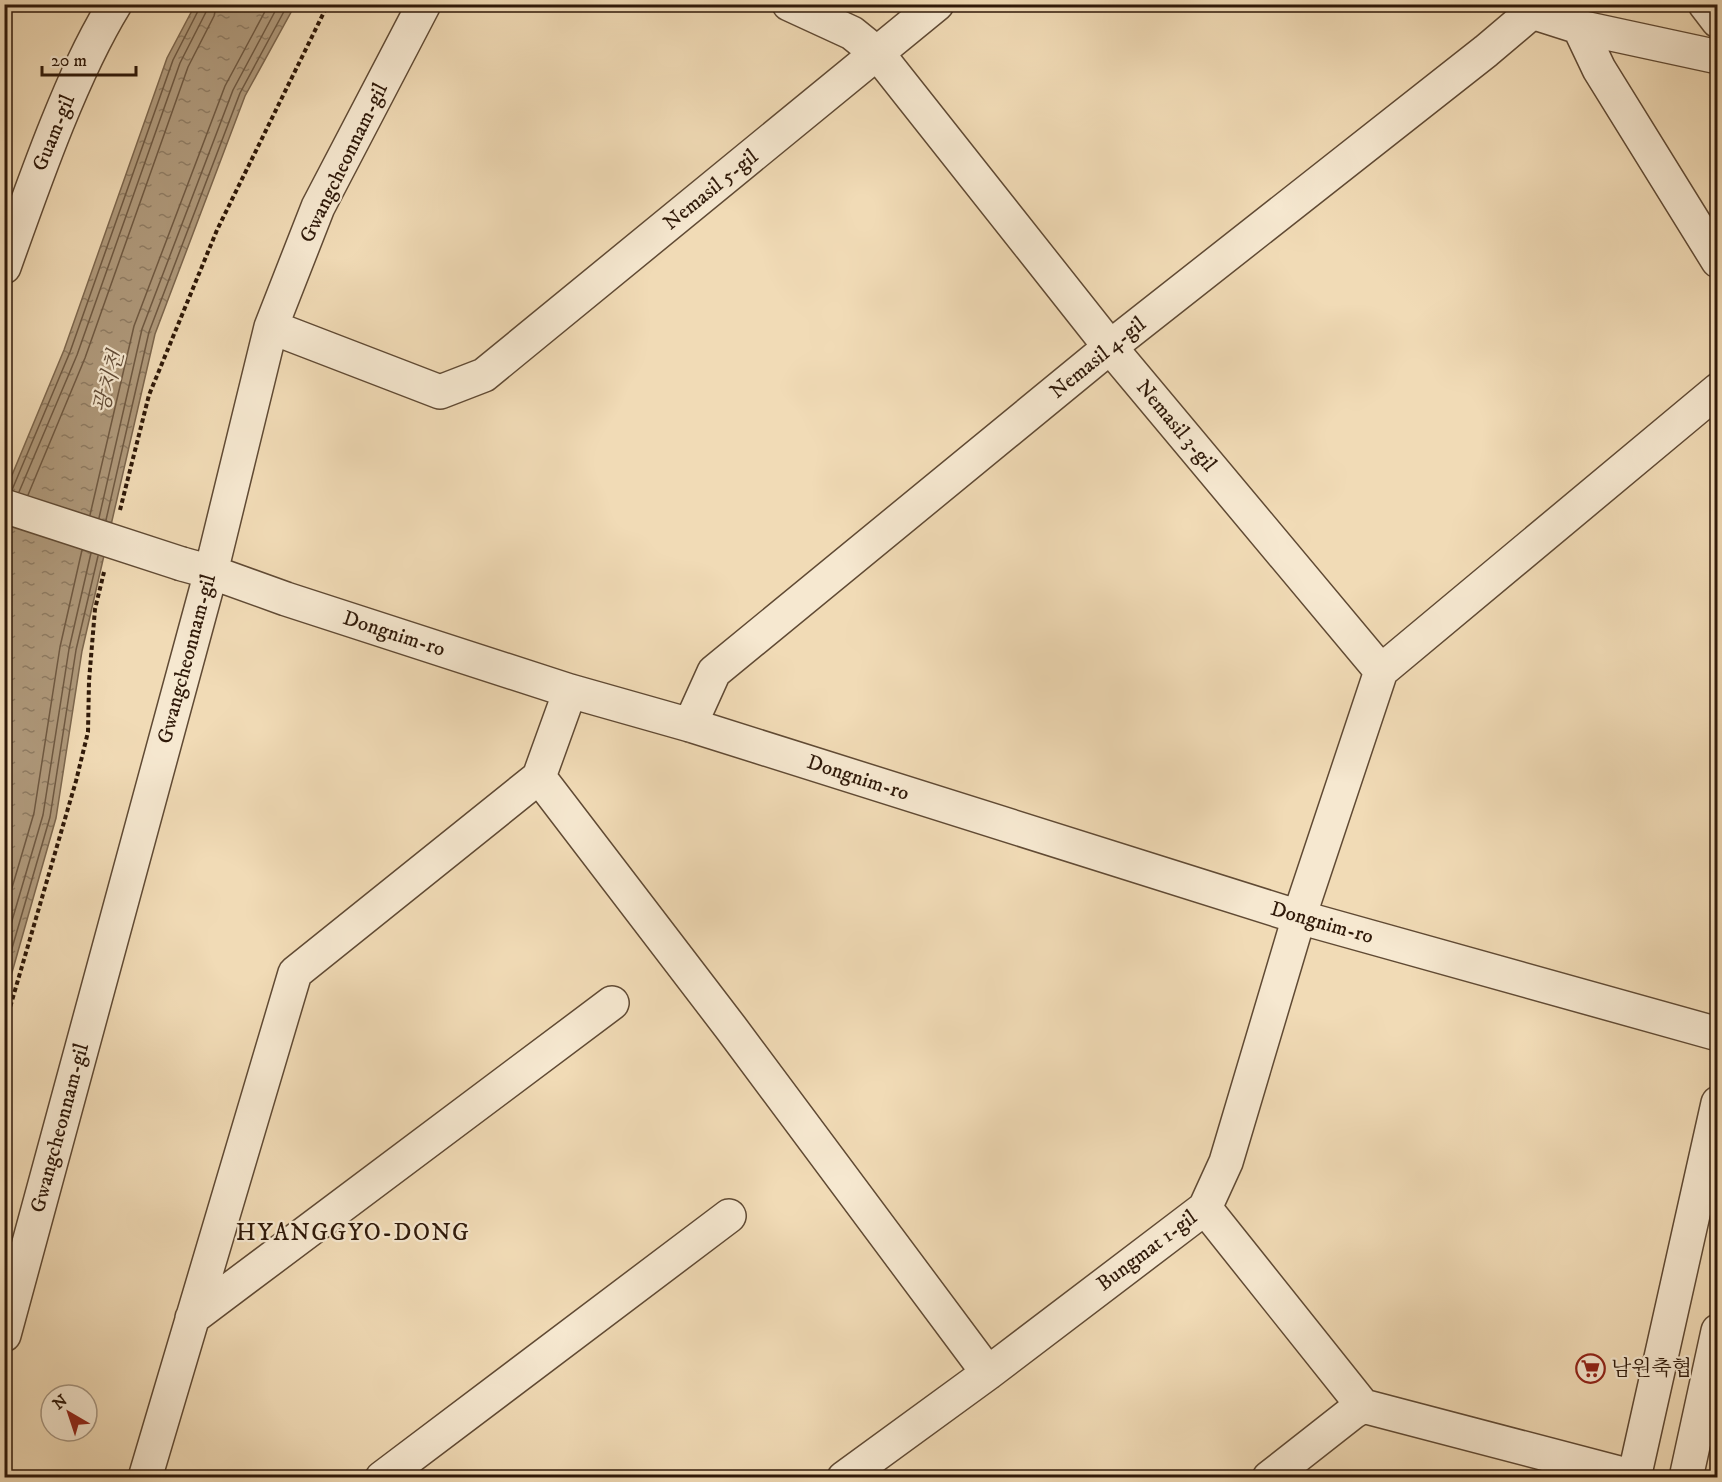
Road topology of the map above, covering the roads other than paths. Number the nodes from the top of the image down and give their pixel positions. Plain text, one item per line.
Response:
1 (115, 4) edge
2 (423, 4) edge
3 (789, 4) edge
4 (937, 4) edge
5 (1529, 8) edge
6 (1579, 27) junction
7 (878, 54) junction
8 (1718, 57) edge
9 (1718, 261) edge
10 (4, 267) edge
11 (271, 327) junction
12 (1110, 347) junction
13 (1718, 390) edge
14 (4, 506) edge
15 (197, 568) junction
16 (1381, 671) junction
17 (570, 691) junction
18 (690, 725) junction
19 (539, 777) junction
20 (1299, 917) junction
21 (612, 1003) dead end
22 (1718, 1034) edge
23 (1718, 1103) edge
24 (1204, 1208) junction
25 (729, 1216) dead end
26 (192, 1318) junction
27 (1718, 1330) edge
28 (4, 1335) edge
29 (988, 1372) junction
30 (1363, 1406) junction
31 (1634, 1477) edge
32 (145, 1478) edge
33 (382, 1478) edge
34 (844, 1478) edge
35 (1269, 1478) edge
36 (1686, 1478) edge

1 - 10 street, Guam-gil
2 - 11 street, Gwangcheonnam-gil
3 - 7 street, Nemasil 3-gil
4 - 7 street, Nemasil 5-gil
5 - 6 street
5 - 12 street, Nemasil 4-gil
6 - 8 street
6 - 9 street
7 - 11 street, Nemasil 5-gil
7 - 12 street, Nemasil 3-gil
11 - 15 street, Gwangcheonnam-gil
12 - 16 street, Nemasil 3-gil
12 - 18 street, Nemasil 4-gil
13 - 16 street
14 - 15 street, Dongnim-ro, bridge
15 - 17 street, Dongnim-ro
15 - 28 street, Gwangcheonnam-gil
16 - 20 street
17 - 18 street, Dongnim-ro
17 - 19 street
18 - 20 street, Dongnim-ro
19 - 26 street
19 - 29 street
20 - 22 street, Dongnim-ro
20 - 24 street, Bungmat 1-gil
21 - 26 street
23 - 31 street
24 - 29 street, Bungmat 1-gil
24 - 30 street
25 - 33 street
26 - 32 street
27 - 36 street
29 - 34 street, Bungmat 1-gil
30 - 31 street
30 - 35 street

